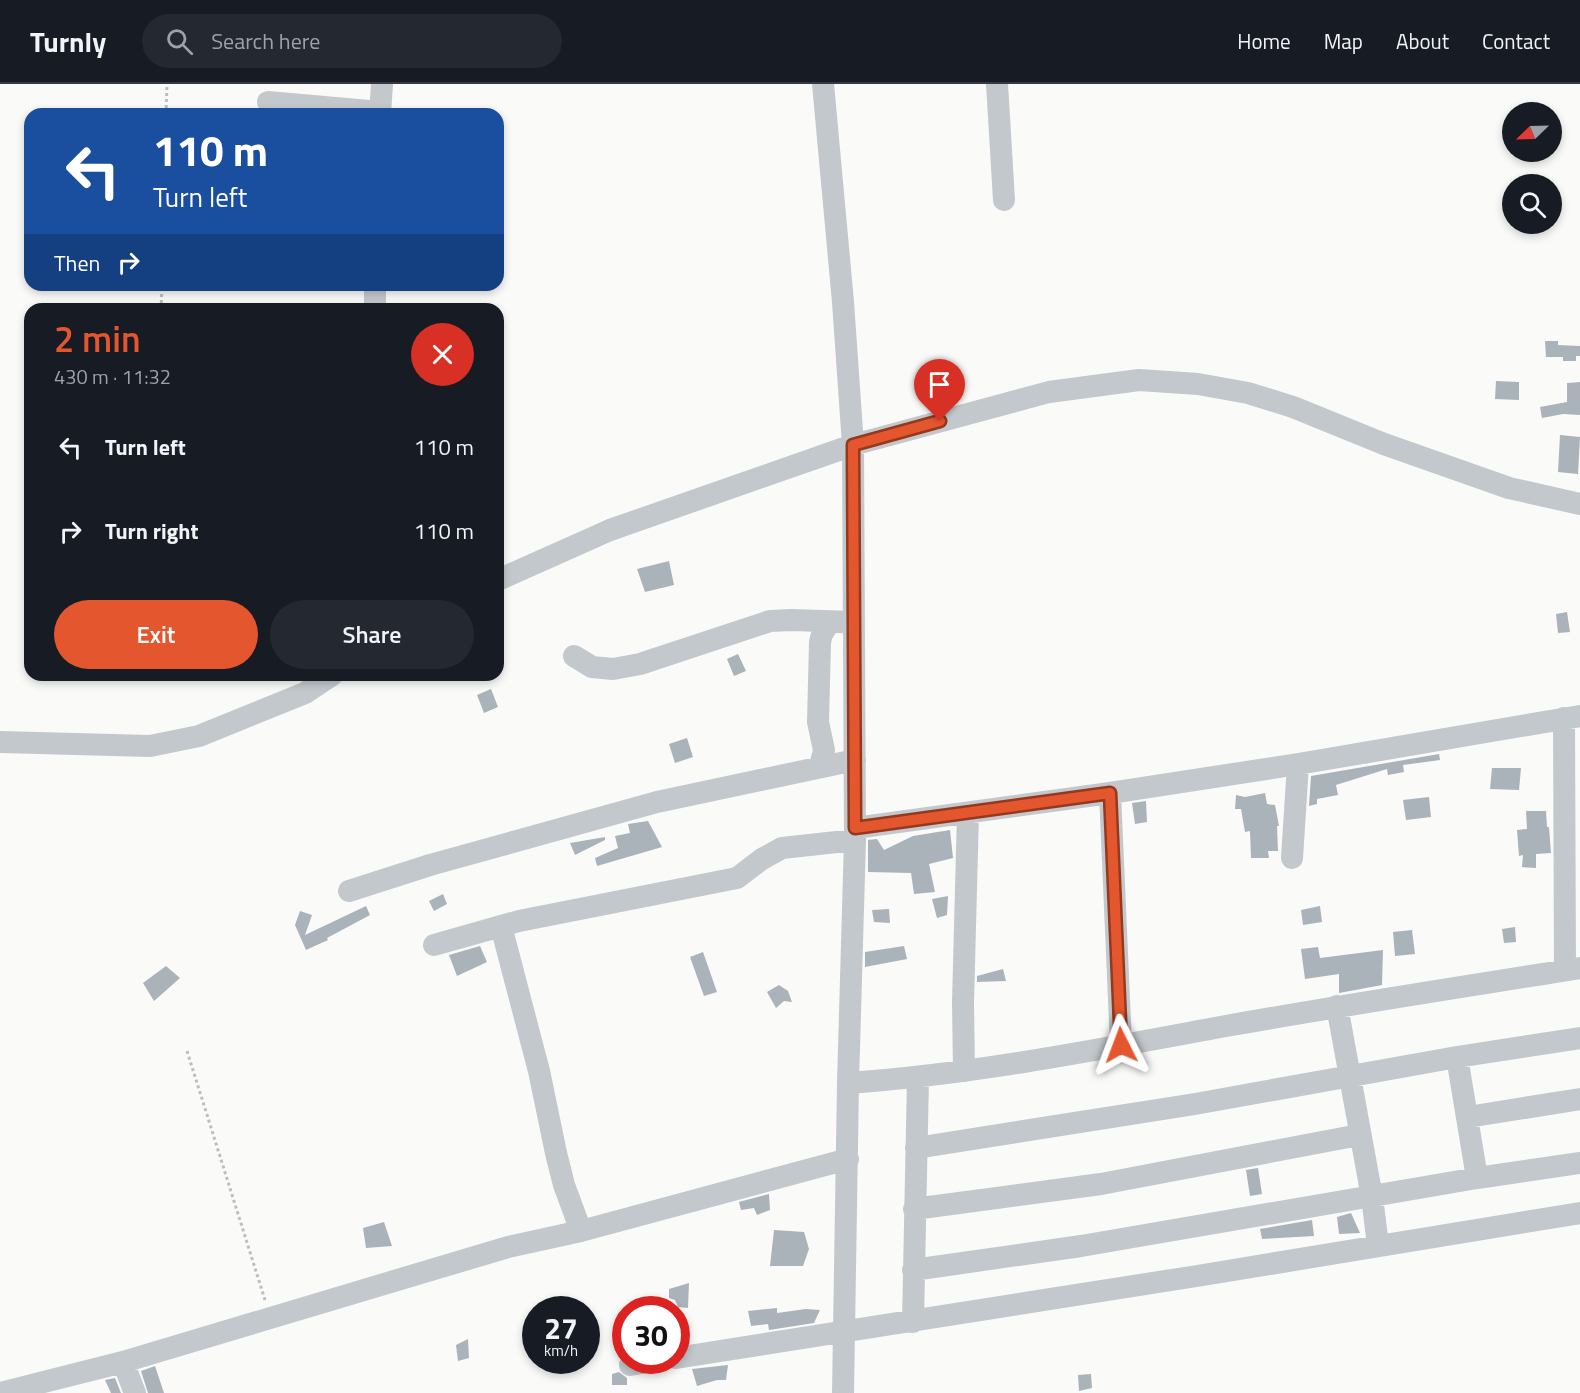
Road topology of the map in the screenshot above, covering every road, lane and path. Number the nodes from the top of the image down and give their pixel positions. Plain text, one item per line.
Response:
1 (167, 84) edge
2 (382, 84) edge
3 (823, 84) edge
4 (997, 84) edge
5 (268, 102) dead end
6 (166, 108) edge
7 (329, 108) edge
8 (380, 108) edge
9 (1004, 200) dead end
10 (853, 445) junction
11 (1580, 504) edge
12 (504, 577) edge
13 (830, 622) junction
14 (854, 622) junction
15 (574, 656) dead end
16 (323, 681) edge
17 (1572, 717) edge
18 (0, 742) edge
19 (855, 760) junction
20 (1298, 764) junction
21 (820, 767) junction
22 (1110, 793) junction
23 (968, 813) junction
24 (855, 834) junction
25 (1292, 858) dead end
26 (349, 891) dead end
27 (501, 926) junction
28 (434, 945) dead end
29 (1572, 969) edge
30 (1337, 1006) junction
31 (1580, 1038) edge
32 (1121, 1045) junction
33 (188, 1051) dead end
34 (1457, 1057) junction
35 (964, 1071) junction
36 (1349, 1076) junction
37 (918, 1078) junction
38 (848, 1083) junction
39 (1580, 1099) edge
40 (1468, 1118) junction
41 (1359, 1135) junction
42 (916, 1148) junction
43 (848, 1159) junction
44 (1580, 1163) edge
45 (1478, 1178) junction
46 (1372, 1197) junction
47 (914, 1209) junction
48 (1580, 1213) edge
49 (581, 1231) junction
50 (1378, 1245) junction
51 (913, 1270) junction
52 (270, 1316) junction
53 (912, 1322) junction
54 (844, 1330) junction
55 (690, 1356) edge
56 (123, 1362) junction
57 (0, 1393) edge
58 (135, 1393) edge
59 (843, 1393) edge

1 - 6 path
2 - 8 street
3 - 10 street
4 - 9 street
5 - 7 street
10 - 11 street
10 - 12 street
10 - 14 street
13 - 14 street
13 - 15 street
13 - 21 street
14 - 19 street
16 - 18 street
17 - 20 street
17 - 29 street
19 - 21 street
19 - 24 street
20 - 22 street
20 - 25 street
21 - 26 street
22 - 23 street
22 - 32 street
23 - 24 street
23 - 35 street
24 - 27 street
24 - 38 street
27 - 28 street
27 - 49 street
29 - 30 street
30 - 32 street
30 - 36 street
31 - 34 street
32 - 35 street
33 - 52 path
34 - 36 street
34 - 40 street
35 - 37 street
36 - 41 street
36 - 42 street
37 - 38 street
37 - 42 street
38 - 43 street
39 - 40 street
40 - 45 street
41 - 46 street
41 - 47 street
42 - 47 street
43 - 49 street
43 - 54 street
44 - 45 street
45 - 46 street
46 - 50 street
46 - 51 street
47 - 51 street
48 - 50 street
49 - 52 street
50 - 53 street
51 - 53 street
52 - 56 street
53 - 54 street
54 - 55 street
54 - 59 street
56 - 57 street
56 - 58 street

